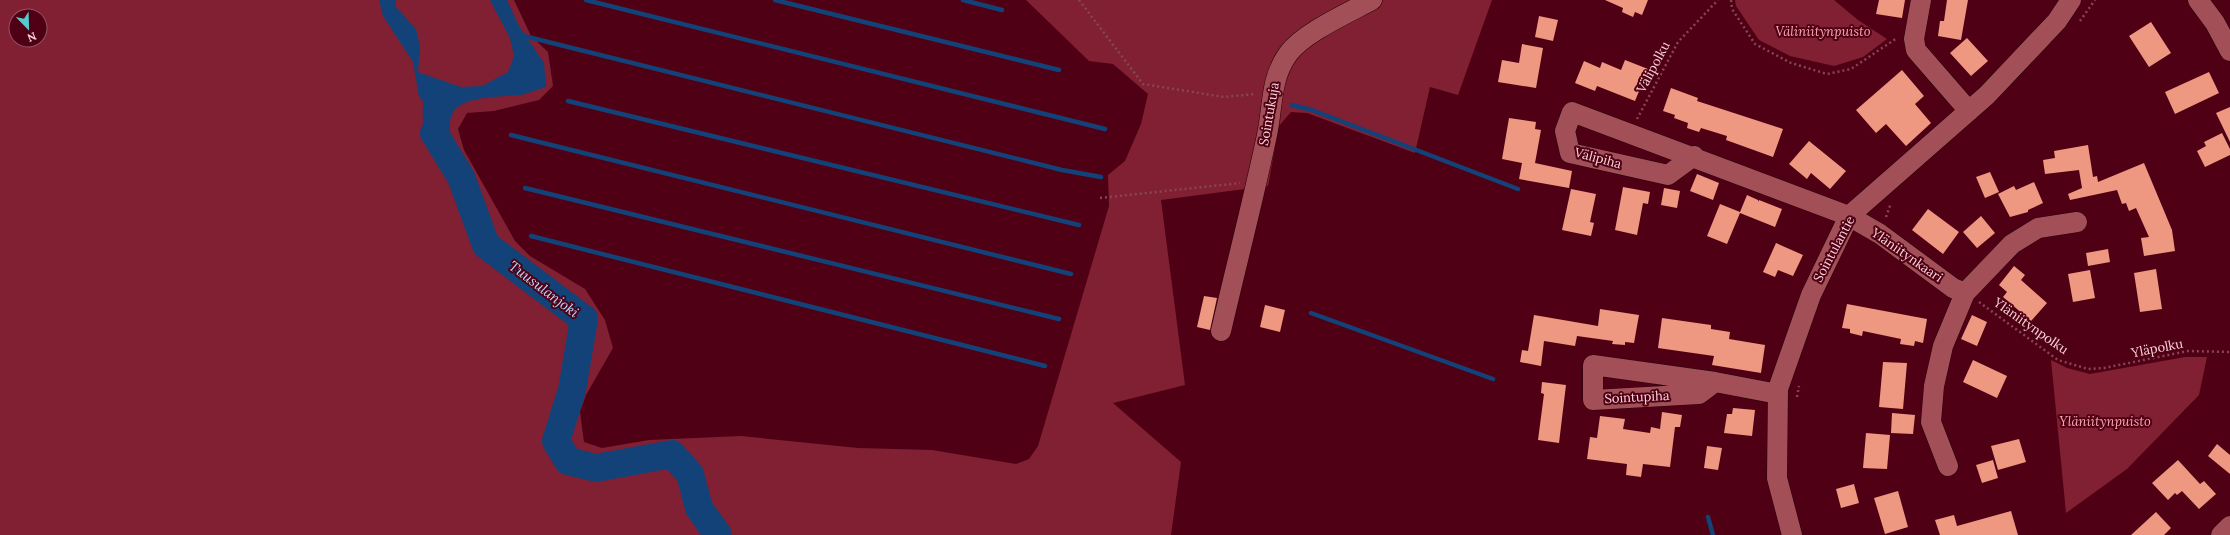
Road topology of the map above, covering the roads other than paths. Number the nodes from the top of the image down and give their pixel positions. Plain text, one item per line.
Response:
1 (1372, 0) edge
2 (1922, 0) edge
3 (2071, 0) edge
4 (2198, 0) edge
5 (2230, 51) edge
6 (1969, 111) junction
7 (1694, 156) junction
8 (1849, 216) junction
9 (2077, 222) dead end
10 (1965, 293) junction
11 (1221, 331) dead end
12 (1715, 382) junction
13 (1778, 394) junction
14 (1948, 466) dead end
15 (2230, 526) edge
16 (1792, 535) edge
17 (2221, 535) edge

1 - 11 street, Sointukuja
2 - 6 street
3 - 6 street, Sointulantie
4 - 5 street
6 - 8 street, Sointulantie
7 - 7 street, Välipiha
7 - 8 street, Välipiha
8 - 10 street, Yläniitynkaari
8 - 13 street, Sointulantie
9 - 10 street
10 - 14 street
12 - 12 street, Sointupiha
12 - 13 street, Sointupiha
13 - 16 street, Sointulantie
15 - 17 street

